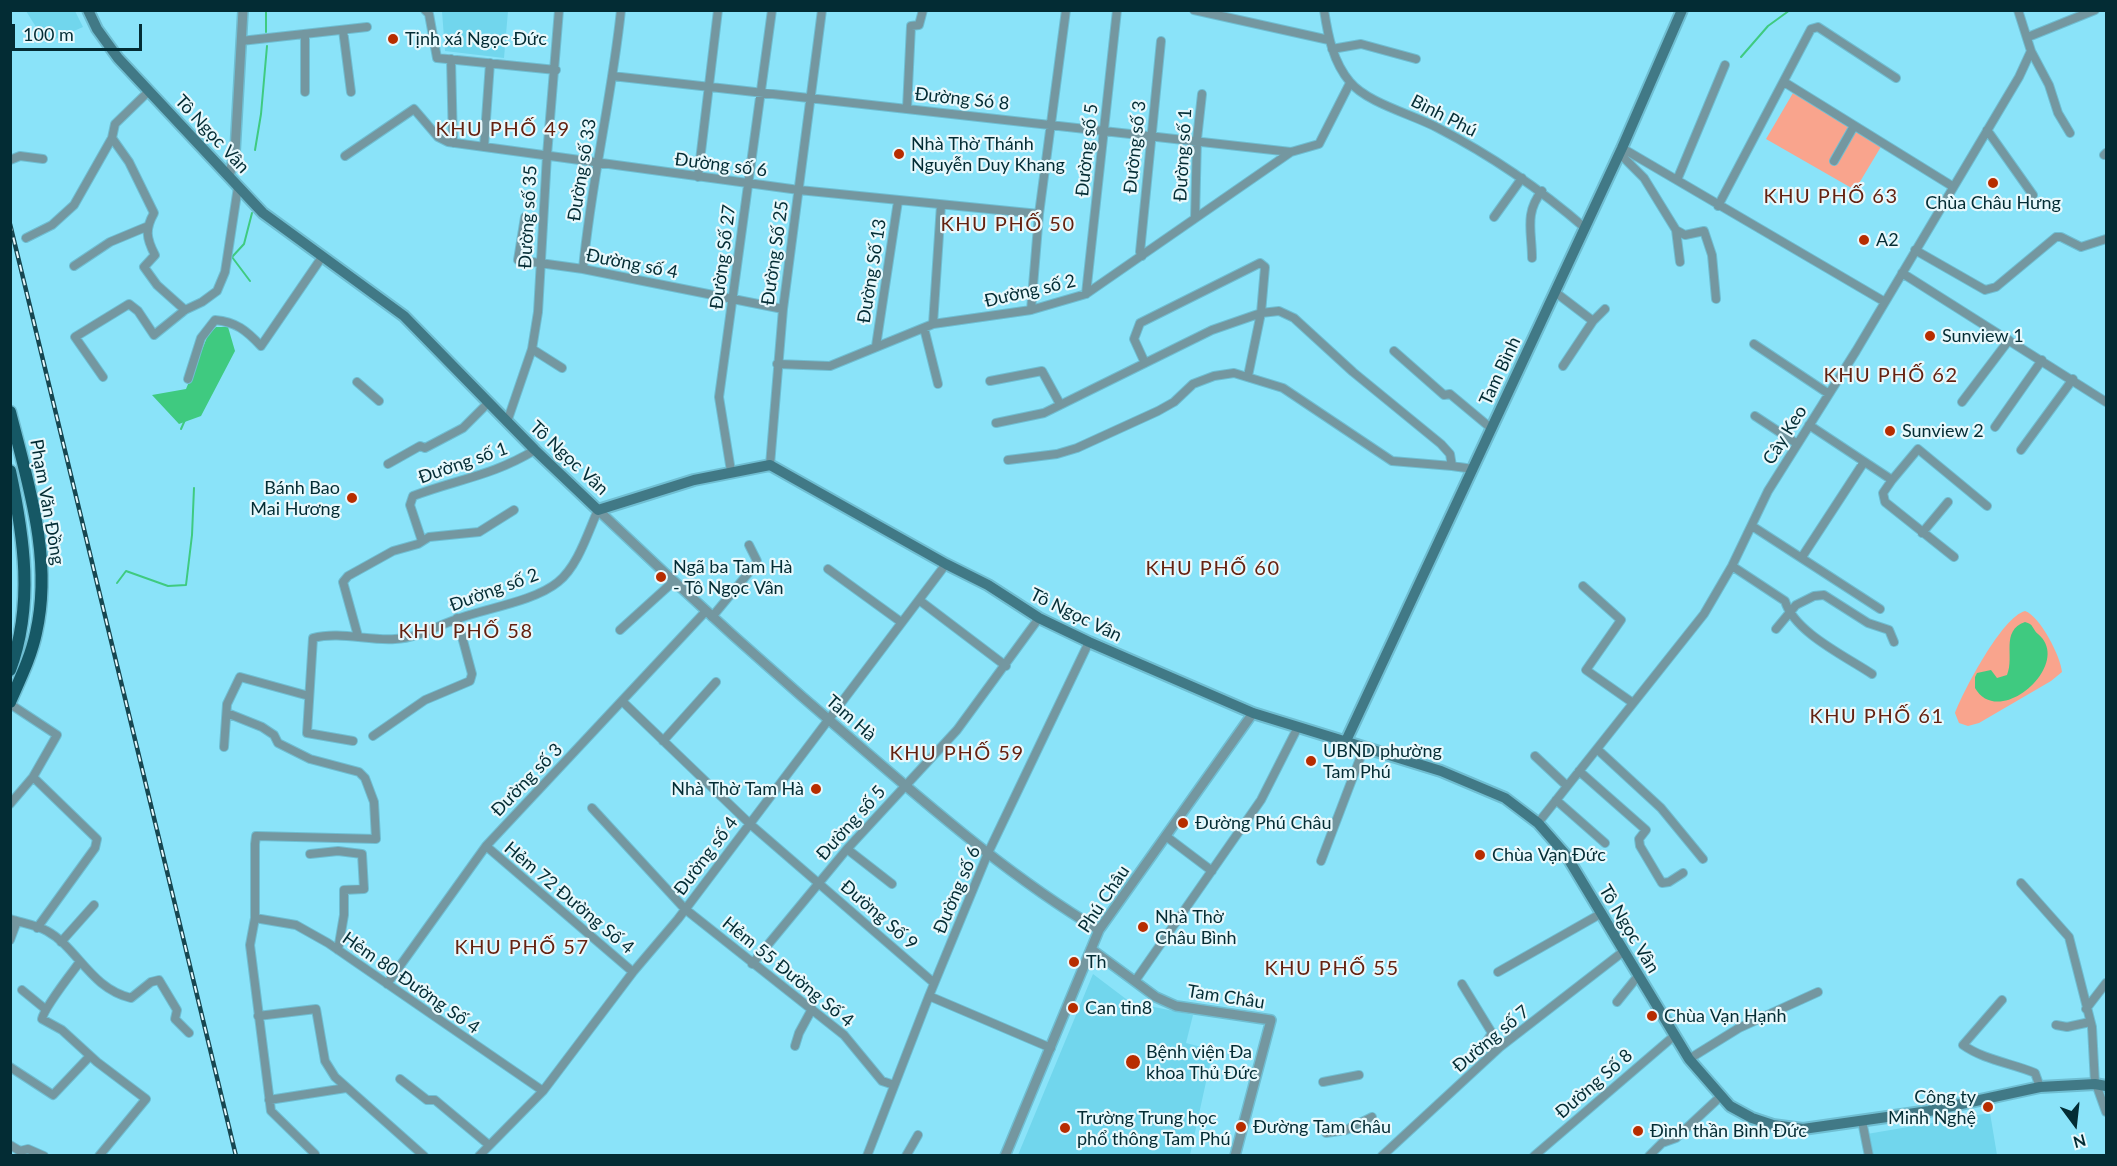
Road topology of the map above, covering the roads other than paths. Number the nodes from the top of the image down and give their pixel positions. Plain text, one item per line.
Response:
1 (88, 10) edge
2 (243, 10) edge
3 (425, 10) edge
4 (559, 10) edge
5 (621, 10) edge
6 (718, 10) edge
7 (772, 10) edge
8 (822, 10) edge
9 (923, 10) edge
10 (1066, 10) edge
11 (1117, 10) edge
12 (1194, 10) edge
13 (1324, 10) edge
14 (1682, 10) edge
15 (2018, 10) edge
16 (2096, 10) edge
17 (367, 27) dead end
18 (343, 30) junction
19 (305, 35) junction
20 (2028, 37) junction
21 (1329, 40) junction
22 (241, 41) junction
23 (1161, 41) dead end
24 (1332, 49) junction
25 (2031, 51) junction
26 (1416, 58) dead end
27 (451, 59) junction
28 (490, 63) junction
29 (1725, 66) dead end
30 (556, 70) junction
31 (612, 76) junction
32 (1896, 78) dead end
33 (1784, 82) junction
34 (1350, 83) junction
35 (710, 87) junction
36 (149, 91) junction
37 (305, 92) dead end
38 (759, 92) junction
39 (351, 93) dead end
40 (1202, 94) dead end
41 (810, 98) junction
42 (907, 108) junction
43 (1051, 123) junction
44 (1854, 126) junction
45 (1105, 129) junction
46 (1987, 130) junction
47 (2070, 133) dead end
48 (1151, 134) junction
49 (112, 138) junction
50 (1197, 139) junction
51 (453, 143) junction
52 (484, 147) junction
53 (1621, 151) junction
54 (1291, 152) junction
55 (546, 155) junction
56 (345, 156) dead end
57 (44, 159) dead end
58 (10, 160) edge
59 (1834, 161) dead end
60 (599, 163) junction
61 (229, 177) junction
62 (698, 177) junction
63 (1522, 178) junction
64 (1677, 180) junction
65 (747, 183) junction
66 (1952, 186) junction
67 (238, 187) junction
68 (799, 190) junction
69 (1542, 191) junction
70 (2033, 195) dead end
71 (898, 201) junction
72 (941, 205) junction
73 (1718, 206) junction
74 (1039, 214) junction
75 (525, 216) dead end
76 (1494, 217) dead end
77 (1195, 218) junction
78 (146, 227) junction
79 (1585, 228) junction
80 (1676, 230) junction
81 (26, 238) dead end
82 (2106, 238) edge
83 (1915, 250) junction
84 (1142, 256) junction
85 (322, 257) junction
86 (1532, 258) dead end
87 (1680, 262) dead end
88 (540, 264) junction
89 (74, 266) dead end
90 (583, 269) junction
91 (1902, 273) junction
92 (1555, 292) junction
93 (1086, 294) junction
94 (733, 299) junction
95 (1716, 299) dead end
96 (1884, 302) junction
97 (783, 309) junction
98 (1605, 309) dead end
99 (185, 310) junction
100 (1031, 310) junction
101 (1261, 312) junction
102 (1593, 321) junction
103 (933, 324) junction
104 (924, 328) junction
105 (2009, 340) junction
106 (1754, 344) dead end
107 (876, 346) junction
108 (532, 349) junction
109 (1394, 351) dead end
110 (2042, 360) junction
111 (1145, 363) junction
112 (777, 364) junction
113 (1563, 366) dead end
114 (562, 368) dead end
115 (1248, 376) junction
116 (103, 377) dead end
117 (188, 379) dead end
118 (2073, 379) junction
119 (990, 381) dead end
120 (357, 382) dead end
121 (938, 384) dead end
122 (1829, 394) junction
123 (379, 401) dead end
124 (489, 402) junction
125 (1962, 402) dead end
126 (2106, 402) edge
127 (1060, 404) junction
128 (10, 412) edge
129 (1755, 416) dead end
130 (507, 422) junction
131 (996, 423) dead end
132 (1809, 425) junction
133 (1995, 427) dead end
134 (1492, 429) junction
135 (1796, 443) junction
136 (535, 450) junction
137 (2021, 450) dead end
138 (1008, 460) dead end
139 (1864, 462) junction
140 (388, 464) dead end
141 (770, 465) junction
142 (1452, 466) junction
143 (1473, 469) junction
144 (10, 471) edge
145 (731, 471) junction
146 (1892, 480) junction
147 (1948, 502) dead end
148 (1987, 506) dead end
149 (514, 510) dead end
150 (598, 510) junction
151 (15, 518) edge
152 (1752, 526) junction
153 (1922, 533) junction
154 (422, 541) junction
155 (749, 545) dead end
156 (1802, 557) junction
157 (1954, 557) dead end
158 (946, 564) junction
159 (1732, 566) junction
160 (828, 569) dead end
161 (673, 582) junction
162 (1583, 586) dead end
163 (919, 600) junction
164 (1880, 609) dead end
165 (1788, 613) junction
166 (709, 614) junction
167 (457, 618) junction
168 (1039, 618) junction
169 (901, 622) junction
170 (1776, 629) dead end
171 (620, 630) dead end
172 (358, 636) junction
173 (1089, 642) junction
174 (1894, 642) dead end
175 (1006, 666) junction
176 (10, 670) edge
177 (1872, 674) dead end
178 (716, 682) dead end
179 (309, 696) junction
180 (622, 702) junction
181 (10, 703) edge
182 (1633, 703) junction
183 (227, 712) junction
184 (1253, 713) junction
185 (828, 720) junction
186 (1298, 727) junction
187 (373, 736) dead end
188 (352, 741) dead end
189 (663, 741) junction
190 (1345, 743) junction
191 (224, 747) dead end
192 (1364, 748) junction
193 (1597, 748) junction
194 (1535, 756) dead end
195 (1579, 771) junction
196 (33, 777) junction
197 (905, 785) junction
198 (1567, 786) junction
199 (1556, 800) junction
200 (10, 804) edge
201 (592, 808) dead end
202 (1538, 823) junction
203 (750, 824) junction
204 (1167, 837) junction
205 (1605, 843) dead end
206 (486, 846) junction
207 (847, 849) junction
208 (988, 853) junction
209 (310, 854) dead end
210 (1703, 859) dead end
211 (1321, 861) dead end
212 (1212, 871) junction
213 (1683, 873) dead end
214 (818, 883) junction
215 (2021, 883) dead end
216 (892, 884) dead end
217 (94, 905) dead end
218 (685, 909) junction
219 (1602, 913) junction
220 (255, 918) junction
221 (14, 920) edge
222 (37, 928) junction
223 (1099, 930) junction
224 (10, 940) edge
225 (61, 942) junction
226 (1091, 949) junction
227 (338, 950) junction
228 (1624, 951) junction
229 (79, 963) junction
230 (752, 963) junction
231 (633, 972) junction
232 (1498, 972) dead end
233 (1638, 976) junction
234 (1135, 981) junction
235 (934, 983) junction
236 (2106, 983) edge
237 (387, 984) junction
238 (1462, 984) dead end
239 (22, 990) dead end
240 (1818, 992) dead end
241 (929, 996) junction
242 (2002, 1000) dead end
243 (1617, 1002) dead end
244 (44, 1008) junction
245 (812, 1009) junction
246 (2086, 1009) junction
247 (258, 1016) junction
248 (2090, 1022) junction
249 (2056, 1025) dead end
250 (189, 1033) dead end
251 (1674, 1036) junction
252 (795, 1046) dead end
253 (1051, 1048) junction
254 (1495, 1051) junction
255 (90, 1056) junction
256 (1689, 1059) junction
257 (10, 1067) edge
258 (1359, 1075) dead end
259 (400, 1079) dead end
260 (1323, 1082) dead end
261 (2099, 1084) edge
262 (894, 1085) junction
263 (2040, 1087) junction
264 (346, 1088) junction
265 (543, 1091) junction
266 (1721, 1095) junction
267 (269, 1100) junction
268 (2106, 1112) edge
269 (1372, 1117) dead end
270 (1862, 1121) junction
271 (1326, 1133) dead end
272 (918, 1135) dead end
273 (10, 1145) edge
274 (489, 1145) junction
275 (315, 1154) dead end
276 (44, 1155) edge
277 (99, 1155) edge
278 (424, 1155) edge
279 (478, 1155) edge
280 (867, 1155) edge
281 (906, 1155) edge
282 (1005, 1155) edge
283 (1235, 1155) edge
284 (1382, 1155) edge
285 (1534, 1155) edge
286 (1649, 1155) edge
287 (1869, 1155) edge

1 - 36 main road, Tô Ngọc Vân
2 - 22 street
3 - 27 street
4 - 30 street, Đường số 35
5 - 31 street
6 - 35 street
7 - 38 street, Đường Số 27
8 - 41 street, Đường Số 25
9 - 42 street
10 - 43 street
11 - 45 street, Đường số 5
12 - 21 street
13 - 21 street, Bình Phú
14 - 53 main road, Tam Bình
15 - 20 street
16 - 20 street
17 - 18 street
18 - 19 street
18 - 39 street
19 - 22 street
19 - 37 street
20 - 25 street
21 - 24 street, Bình Phú
22 - 61 street
23 - 48 street, Đường số 3
24 - 26 street
24 - 34 street, Bình Phú
25 - 46 street, Cây Keo
25 - 47 street
27 - 28 street
27 - 51 street
28 - 30 street
28 - 52 street
29 - 64 street
30 - 55 street, Đường số 35
31 - 35 street, Đường Só 8
31 - 60 street, Đường số 33
32 - 33 street
33 - 44 street
33 - 73 street
34 - 54 street, Đường Só 8
34 - 63 street, Bình Phú
35 - 38 street, Đường Só 8
35 - 62 street
36 - 49 street
36 - 61 main road, Tô Ngọc Vân
38 - 41 street, Đường Só 8
38 - 65 street, Đường Số 27
40 - 50 street, Đường số 1
41 - 42 street, Đường Só 8
41 - 68 street, Đường Số 25
42 - 43 street, Đường Só 8
43 - 45 street, Đường Só 8
43 - 74 street
44 - 59 street
44 - 66 street
45 - 48 street, Đường Só 8
45 - 93 street, Đường số 5
46 - 66 street, Cây Keo
46 - 70 street
48 - 50 street, Đường Só 8
48 - 84 street, Đường số 3
49 - 78 street
49 - 81 street
50 - 54 street, Đường Só 8
50 - 77 street, Đường số 1
51 - 52 street, Đường số 6
51 - 56 street, Đường số 6
52 - 55 street, Đường số 6
53 - 64 street
53 - 79 main road, Tam Bình
53 - 80 street
54 - 77 street, Đường số 2
55 - 60 street, Đường số 6
55 - 88 street, Đường số 35
57 - 58 street
60 - 62 street, Đường số 6
60 - 90 street, Đường số 33
61 - 67 main road, Tô Ngọc Vân
62 - 65 street, Đường số 6
63 - 69 street, Bình Phú
63 - 76 street
64 - 73 street
65 - 68 street, Đường số 6
65 - 94 street, Đường Số 27
66 - 83 street, Cây Keo
67 - 85 main road, Tô Ngọc Vân
67 - 99 street
68 - 71 street, Đường số 6
68 - 97 street, Đường Số 25
69 - 79 street, Bình Phú
69 - 86 street
71 - 72 street, Đường số 6
71 - 107 street, Đường Số 13
72 - 74 street, Đường số 6
72 - 103 street
73 - 96 street
74 - 100 street
75 - 88 street, Đường số 4
77 - 84 street, Đường số 2
78 - 89 street
78 - 99 street
79 - 92 main road, Tam Bình
80 - 87 street
80 - 95 street
82 - 83 street
83 - 91 street, Cây Keo
84 - 93 street, Đường số 2
85 - 117 street
85 - 124 main road, Tô Ngọc Vân
88 - 90 street, Đường số 4
88 - 108 street, Đường số 35
90 - 94 street, Đường số 4
91 - 96 street, Cây Keo
91 - 105 street
92 - 102 street
92 - 134 main road, Tam Bình
93 - 100 street, Đường số 2
94 - 97 street, Đường số 4
94 - 145 street, Đường Số 27
96 - 122 street, Cây Keo
97 - 112 street, Đường Số 25
98 - 102 street
99 - 116 street
100 - 103 street, Đường số 2
101 - 111 street
101 - 111 street
101 - 115 street
101 - 142 street
102 - 113 street
103 - 104 street, Đường số 2
104 - 107 street, Đường số 2
104 - 121 street
105 - 110 street
105 - 125 street
106 - 122 street
107 - 112 street, Đường số 2
108 - 114 street
108 - 130 street, Đường số 35
109 - 134 street
110 - 118 street
110 - 133 street
111 - 127 street
112 - 141 street, Đường Số 25
115 - 138 street
115 - 142 street
118 - 126 street
118 - 137 street
119 - 127 street
120 - 123 street
122 - 132 street, Cây Keo
124 - 130 main road, Tô Ngọc Vân
124 - 140 street
127 - 131 street
128 - 181 highway, Phạm Văn Đồng
129 - 135 street
130 - 136 main road, Tô Ngọc Vân
132 - 135 street, Cây Keo
132 - 139 street
134 - 143 main road, Tam Bình
135 - 152 street, Cây Keo
136 - 150 main road, Tô Ngọc Vân
136 - 154 street, Đường số 1
139 - 146 street
139 - 156 street
141 - 145 main road, Tô Ngọc Vân
141 - 158 main road, Tô Ngọc Vân
142 - 143 street
143 - 190 main road, Tam Bình
144 - 151 highway, Phạm Văn Đồng
145 - 150 main road, Tô Ngọc Vân
146 - 148 street
146 - 153 street
147 - 153 street
149 - 154 street
150 - 161 street, Tam Hà
150 - 167 street, Đường số 2
151 - 176 highway, Phạm Văn Đồng
152 - 156 street
152 - 159 street, Cây Keo
153 - 157 street
154 - 172 street
155 - 166 street, Đường số 3
156 - 164 street
158 - 163 street, Đường số 4
158 - 168 main road, Tô Ngọc Vân
159 - 165 street
159 - 182 street, Cây Keo
160 - 169 street
161 - 166 street, Tam Hà
161 - 171 street
162 - 182 street
163 - 169 street, Đường số 4
163 - 175 street
165 - 170 street
165 - 174 street
165 - 177 street
166 - 180 street, Đường số 3
166 - 185 street, Tam Hà
167 - 172 street, Đường số 2
167 - 187 street
168 - 173 main road, Tô Ngọc Vân
168 - 175 street, Đường số 5
169 - 185 street, Đường số 4
172 - 179 street, Đường số 2
173 - 184 main road, Tô Ngọc Vân
173 - 208 street, Đường số 6
175 - 197 street, Đường số 5
178 - 189 street
179 - 183 street
179 - 188 street
180 - 189 street, Đường Số 9
180 - 206 street, Đường số 3
181 - 196 street
182 - 193 street, Cây Keo
183 - 191 street
183 - 220 street
184 - 186 main road, Tô Ngọc Vân
184 - 204 street, Phú Châu
185 - 197 street, Tam Hà
185 - 203 street, Đường số 4
186 - 190 main road, Tô Ngọc Vân
186 - 212 street
189 - 203 street, Đường Số 9
190 - 192 main road, Tô Ngọc Vân
192 - 202 main road, Tô Ngọc Vân
192 - 211 street
193 - 195 street, Cây Keo
193 - 210 street
194 - 198 street
195 - 198 street, Cây Keo
195 - 213 street
196 - 200 street
196 - 222 street
197 - 207 street, Đường số 5
197 - 208 street, Tam Hà
198 - 199 street, Cây Keo
199 - 202 street, Cây Keo
199 - 205 street
201 - 218 street, Hẻm 55 Đường Số 4
202 - 219 main road, Tô Ngọc Vân
203 - 214 street, Đường Số 9
203 - 218 street, Đường số 4
204 - 212 street
204 - 223 street, Phú Châu
206 - 231 street, Hẻm 72 Đường Số 4
206 - 237 street, Đường số 3
207 - 214 street, Đường số 5
207 - 216 street
208 - 223 street, Tam Hà
208 - 235 street, Đường số 6
209 - 227 street
212 - 234 street
214 - 230 street, Đường số 5
214 - 235 street, Đường Số 9
215 - 246 street
217 - 225 street
218 - 230 street, Hẻm 55 Đường Số 4
218 - 231 street, Đường số 4
219 - 228 main road, Tô Ngọc Vân
219 - 232 street
220 - 227 street, Hẻm 80 Đường Số 4
220 - 247 street
221 - 222 street
221 - 224 street
222 - 225 street
223 - 226 street, Phú Châu
225 - 229 street
226 - 234 street, Tam Châu
226 - 253 street, Phú Châu
227 - 237 street, Hẻm 80 Đường Số 4
228 - 233 main road, Tô Ngọc Vân
228 - 254 street, Đường số 7
229 - 244 street
229 - 250 street
230 - 245 street, Hẻm 55 Đường Số 4
231 - 265 street, Đường số 4
233 - 243 street
233 - 251 main road, Tô Ngọc Vân
234 - 283 street, Tam Châu
235 - 241 street, Đường số 6
236 - 246 street
237 - 265 street, Hẻm 80 Đường Số 4
238 - 254 street
239 - 244 street
240 - 256 street
241 - 253 street
241 - 262 street, Đường số 6
242 - 263 street
244 - 255 street
245 - 252 street
245 - 262 street, Hẻm 55 Đường Số 4
246 - 248 street
247 - 264 street
247 - 267 street
248 - 249 street
248 - 261 street
251 - 256 main road, Tô Ngọc Vân
251 - 285 street, Đường Số 8
253 - 282 street, Phú Châu
254 - 284 street, Đường số 7
255 - 257 street
255 - 277 street
256 - 266 main road, Tô Ngọc Vân
258 - 260 street
259 - 274 street
261 - 263 main road, Tô Ngọc Vân
261 - 268 street
262 - 280 street, Đường số 6
263 - 270 main road, Tô Ngọc Vân
264 - 267 street
264 - 278 street
265 - 274 street, Đường số 4
266 - 270 main road, Tô Ngọc Vân
266 - 286 street
267 - 275 street
269 - 271 street
270 - 287 street
272 - 281 street
273 - 276 street
274 - 279 street, Đường số 4

